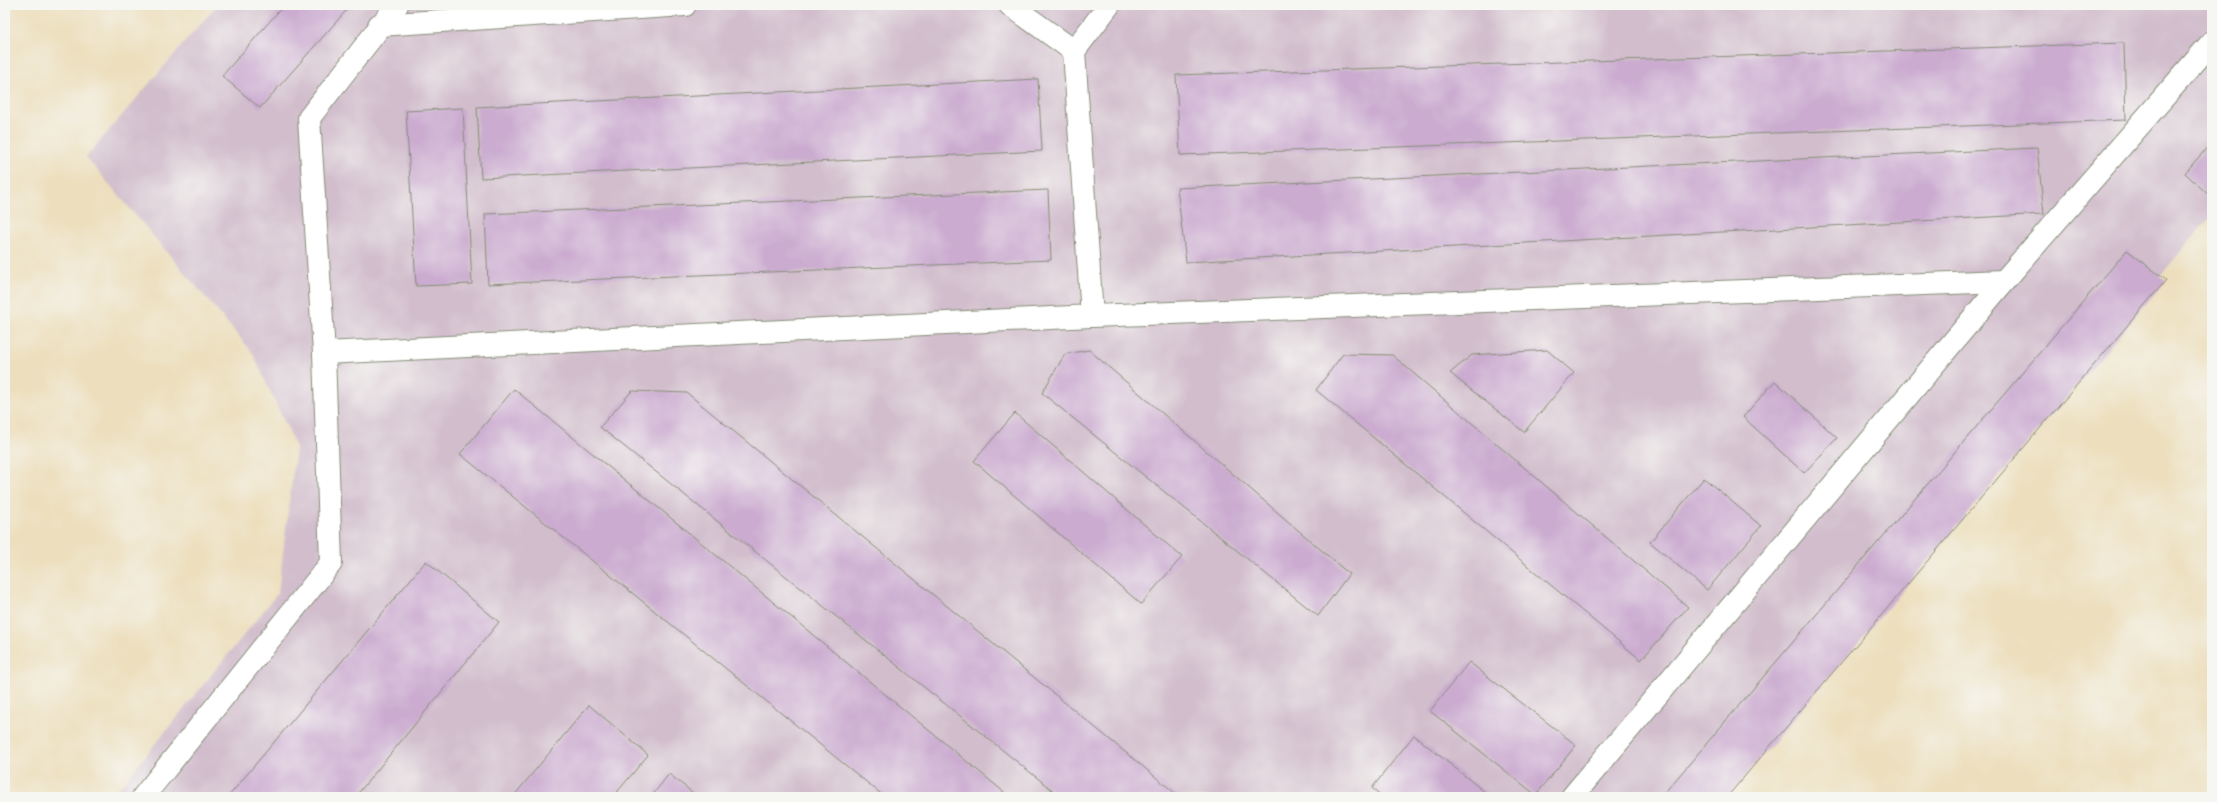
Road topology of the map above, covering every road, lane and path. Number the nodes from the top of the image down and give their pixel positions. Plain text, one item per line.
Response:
1 (397, 5) edge
2 (685, 5) edge
3 (1010, 5) edge
4 (1109, 5) edge
5 (379, 25) junction
6 (2212, 42) edge
7 (1074, 50) junction
8 (2004, 281) junction
9 (1092, 316) junction
10 (324, 353) junction
11 (143, 797) edge
12 (1572, 797) edge

1 - 5 lane
2 - 5 lane
3 - 7 lane
4 - 7 lane
5 - 10 lane
6 - 8 lane
7 - 9 lane
8 - 9 lane
8 - 12 lane
9 - 10 lane
10 - 11 lane

